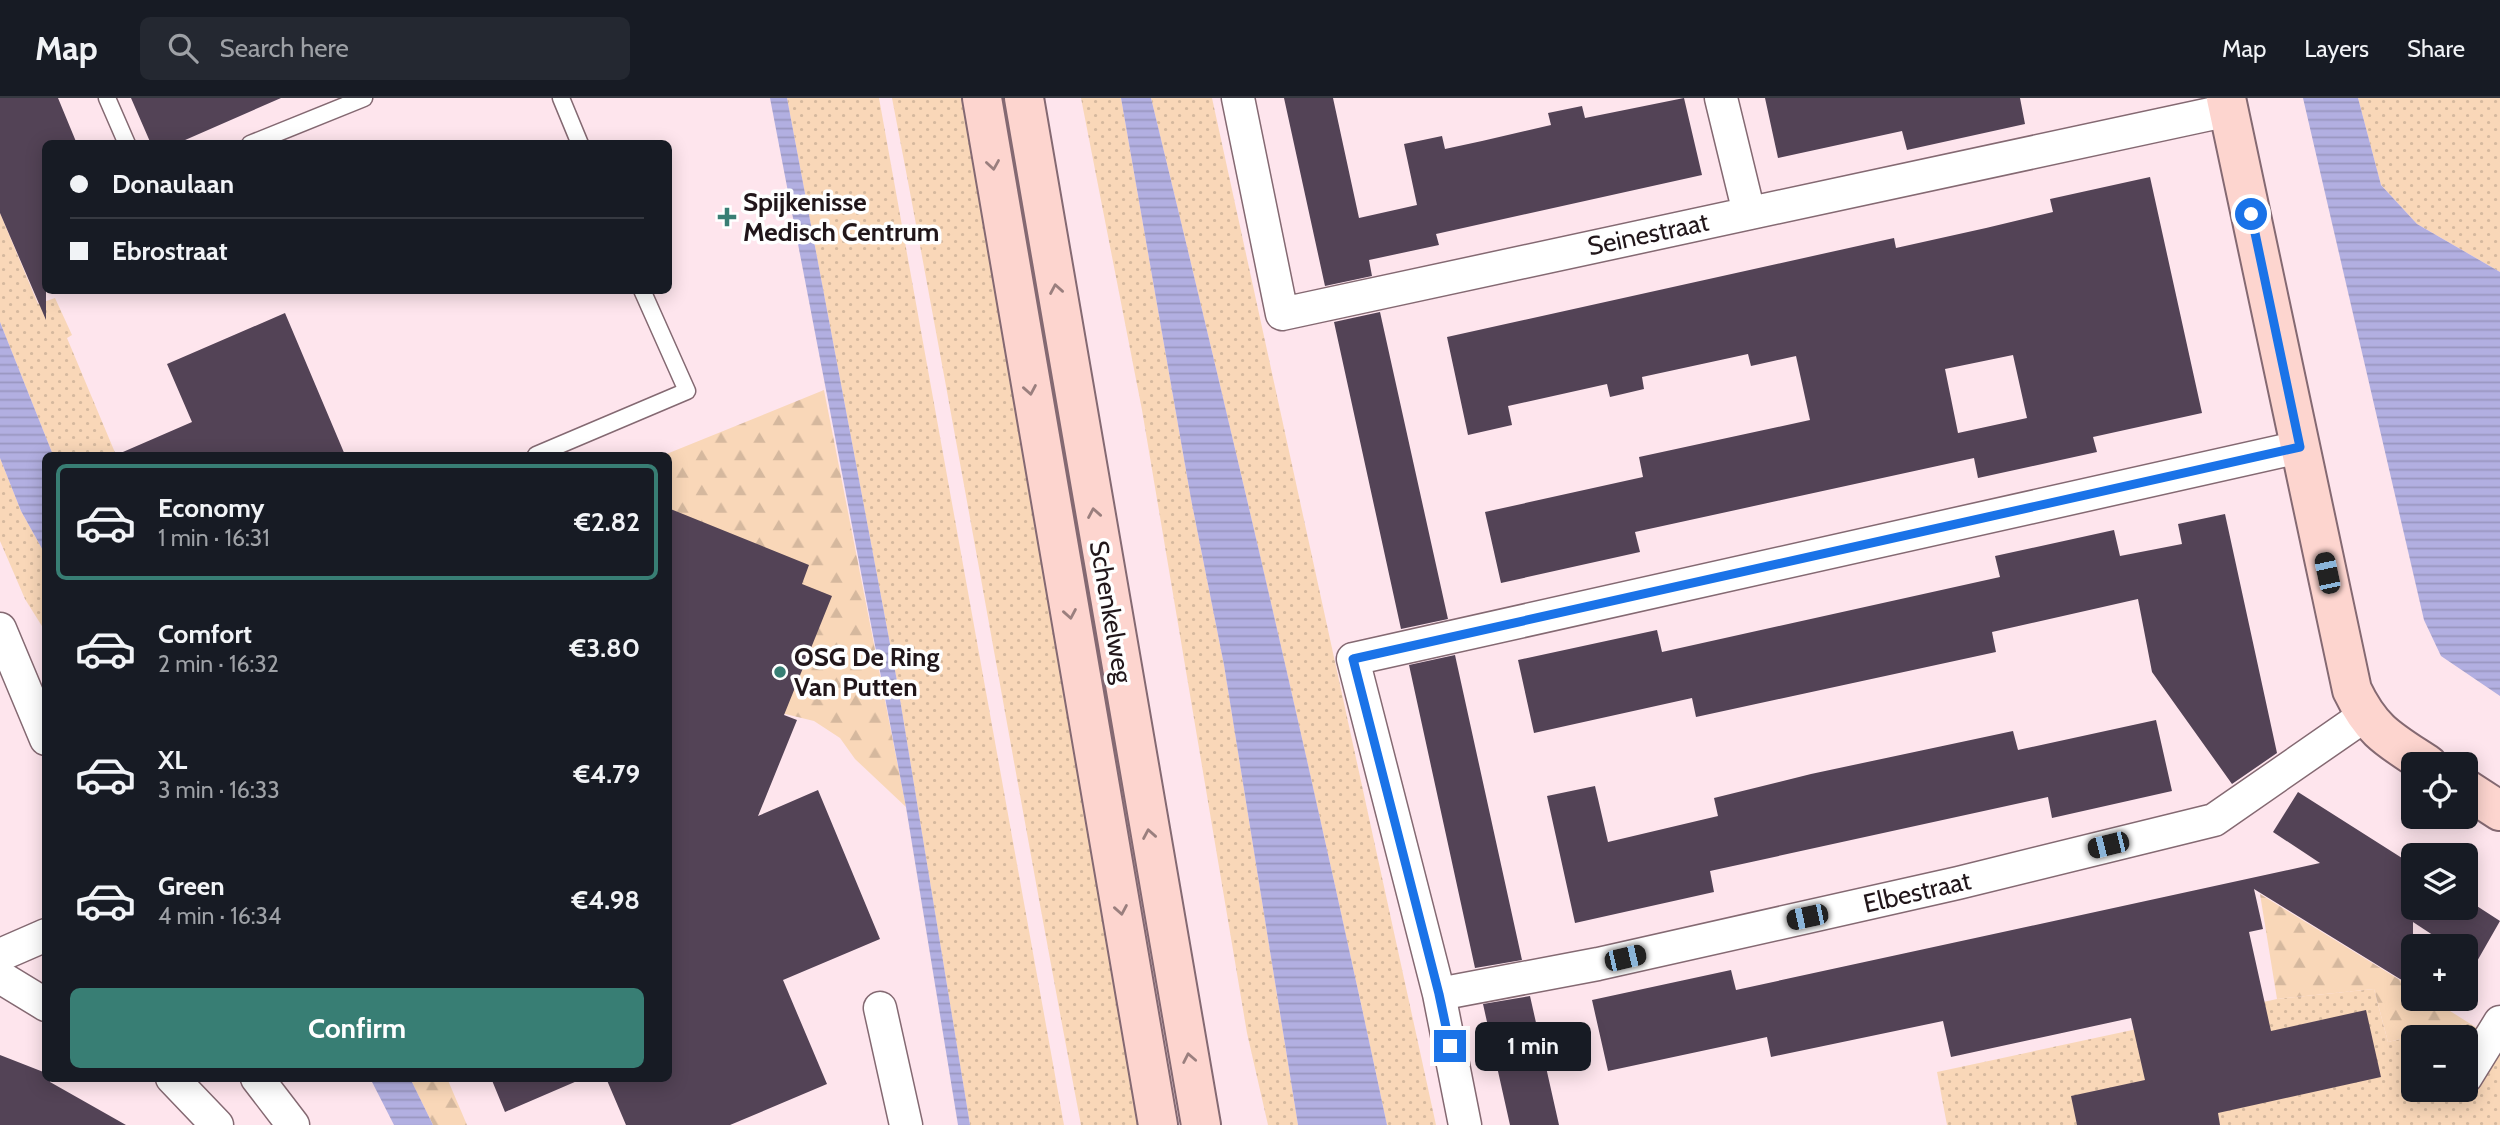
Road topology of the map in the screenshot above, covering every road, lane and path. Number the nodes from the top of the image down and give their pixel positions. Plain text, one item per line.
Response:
1 (107, 98) edge
2 (364, 98) edge
3 (561, 98) edge
4 (982, 98) edge
5 (1024, 98) edge
6 (1238, 98) edge
7 (1720, 98) edge
8 (2228, 104) edge
9 (125, 140) edge
10 (260, 140) edge
11 (578, 140) edge
12 (1749, 213) junction
13 (644, 294) edge
14 (2300, 447) junction
15 (543, 452) edge
16 (0, 629) edge
17 (38, 697) edge
18 (2364, 716) junction
19 (42, 718) edge
20 (2408, 752) edge
21 (2478, 797) edge
22 (2500, 811) edge
23 (42, 937) edge
24 (0, 955) edge
25 (0, 978) edge
26 (1439, 994) junction
27 (42, 1003) edge
28 (880, 1008) dead end
29 (2500, 1022) edge
30 (2478, 1057) edge
31 (176, 1082) edge
32 (260, 1082) edge
33 (216, 1125) edge
34 (293, 1125) edge
35 (906, 1125) edge
36 (1158, 1125) edge
37 (1201, 1125) edge
38 (1465, 1125) edge

1 - 9 lane
2 - 10 lane
3 - 11 lane
4 -> 36 main road, Schenkelweg
37 -> 5 main road, Schenkelweg
6 - 12 street, Seinestraat
7 - 12 street
8 - 12 street, Seinestraat
8 - 14 main road
13 - 15 lane
14 - 18 main road
14 - 26 street
16 - 17 street
17 - 19 street
18 - 20 main road
18 - 26 street, Elbestraat
21 - 22 main road
23 - 24 street
25 - 27 street
26 - 38 street
28 - 35 street
29 - 30 street
31 - 33 street
32 - 34 street

